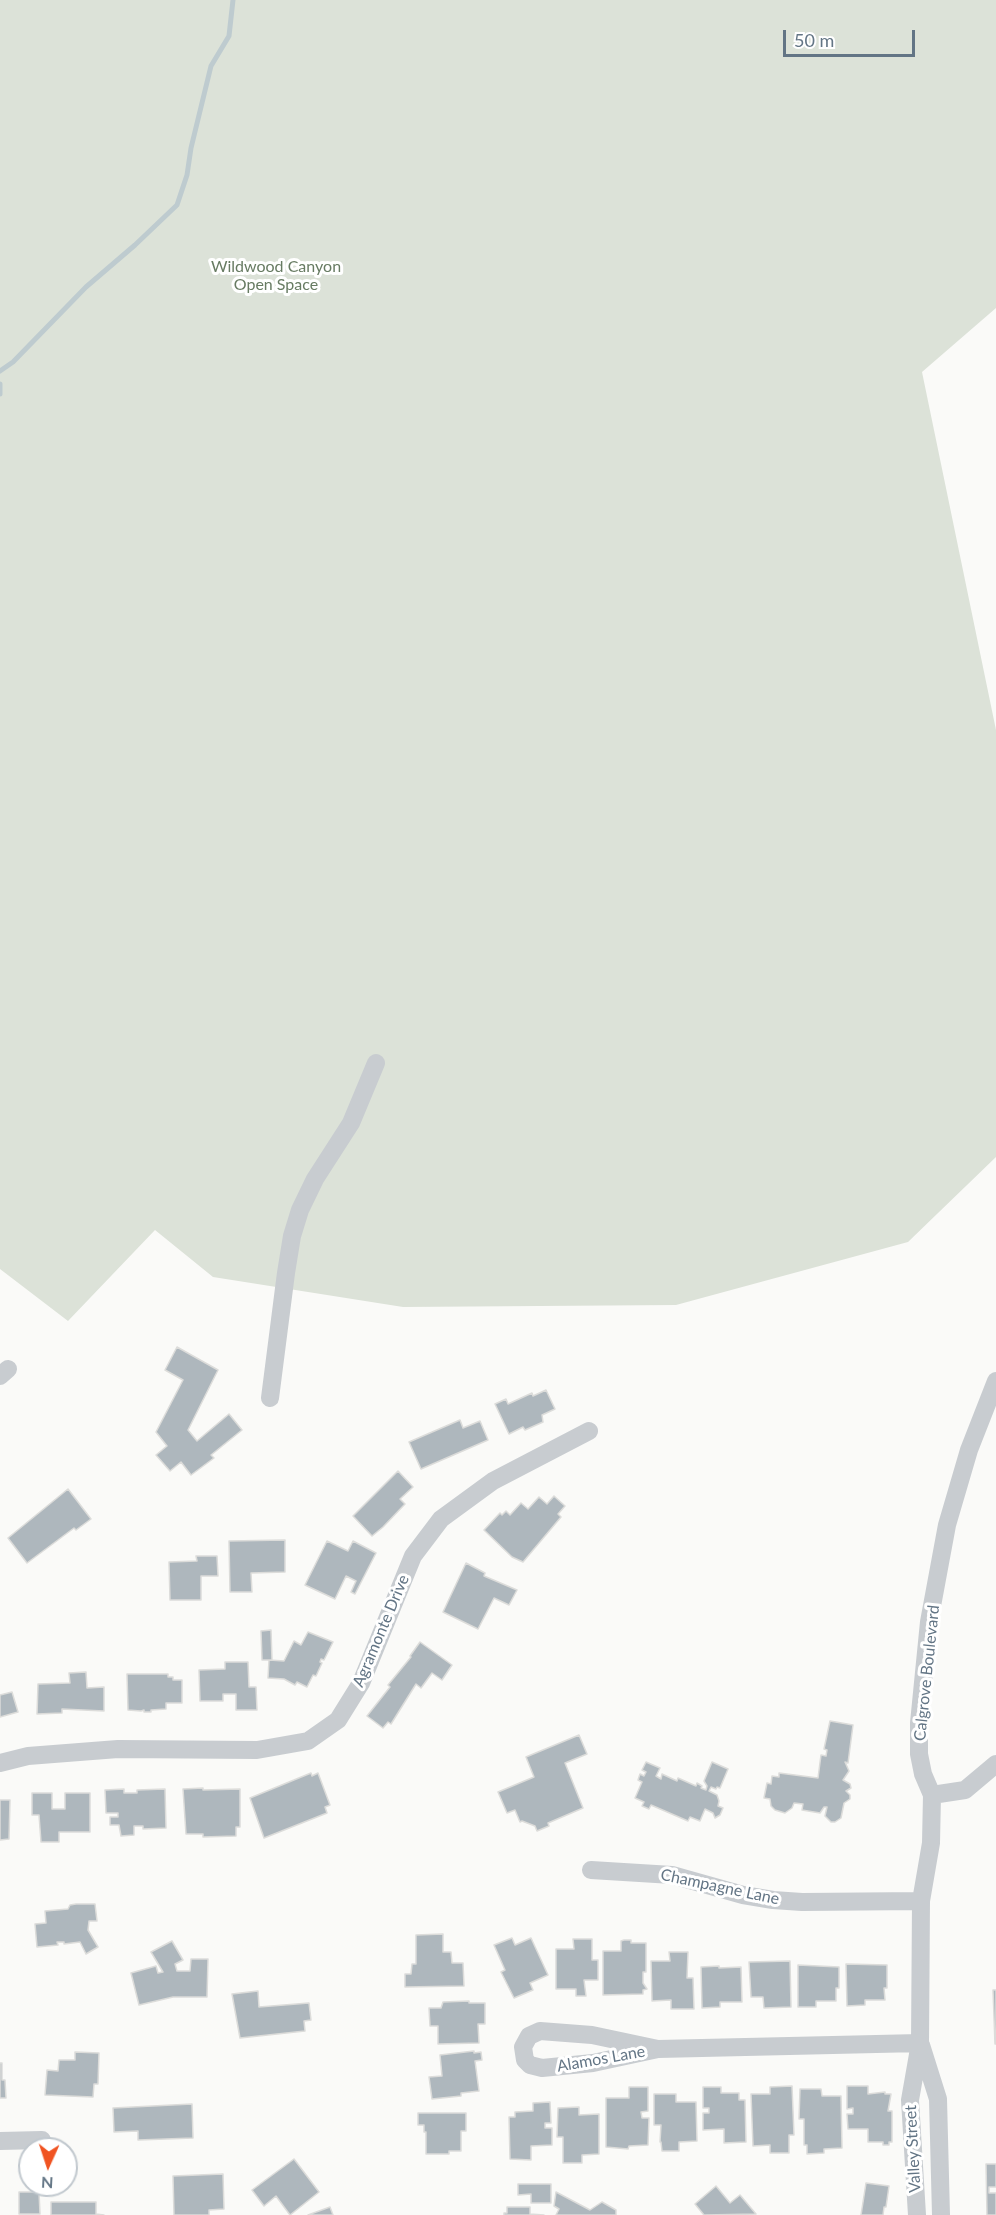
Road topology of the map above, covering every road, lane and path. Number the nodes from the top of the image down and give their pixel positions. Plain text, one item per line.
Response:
1 (376, 1063) dead end
2 (996, 1381) edge
3 (270, 1398) dead end
4 (589, 1431) dead end
5 (0, 1763) edge
6 (996, 1764) edge
7 (932, 1796) junction
8 (591, 1870) dead end
9 (921, 1901) junction
10 (920, 2043) junction
11 (658, 2049) junction
12 (0, 2141) edge
13 (18, 2141) edge
14 (917, 2215) edge
15 (941, 2215) edge

1 - 3 street
2 - 7 street, Calgrove Boulevard
4 - 5 street, Agramonte Drive
6 - 7 street
7 - 9 street, Calgrove Boulevard
8 - 9 street, Champagne Lane
9 - 10 street, Calgrove Boulevard
10 - 11 street, Alamos Lane
10 - 14 street, Valley Street
10 - 15 street, Valley Street
11 - 11 street, Alamos Lane
12 - 13 street

